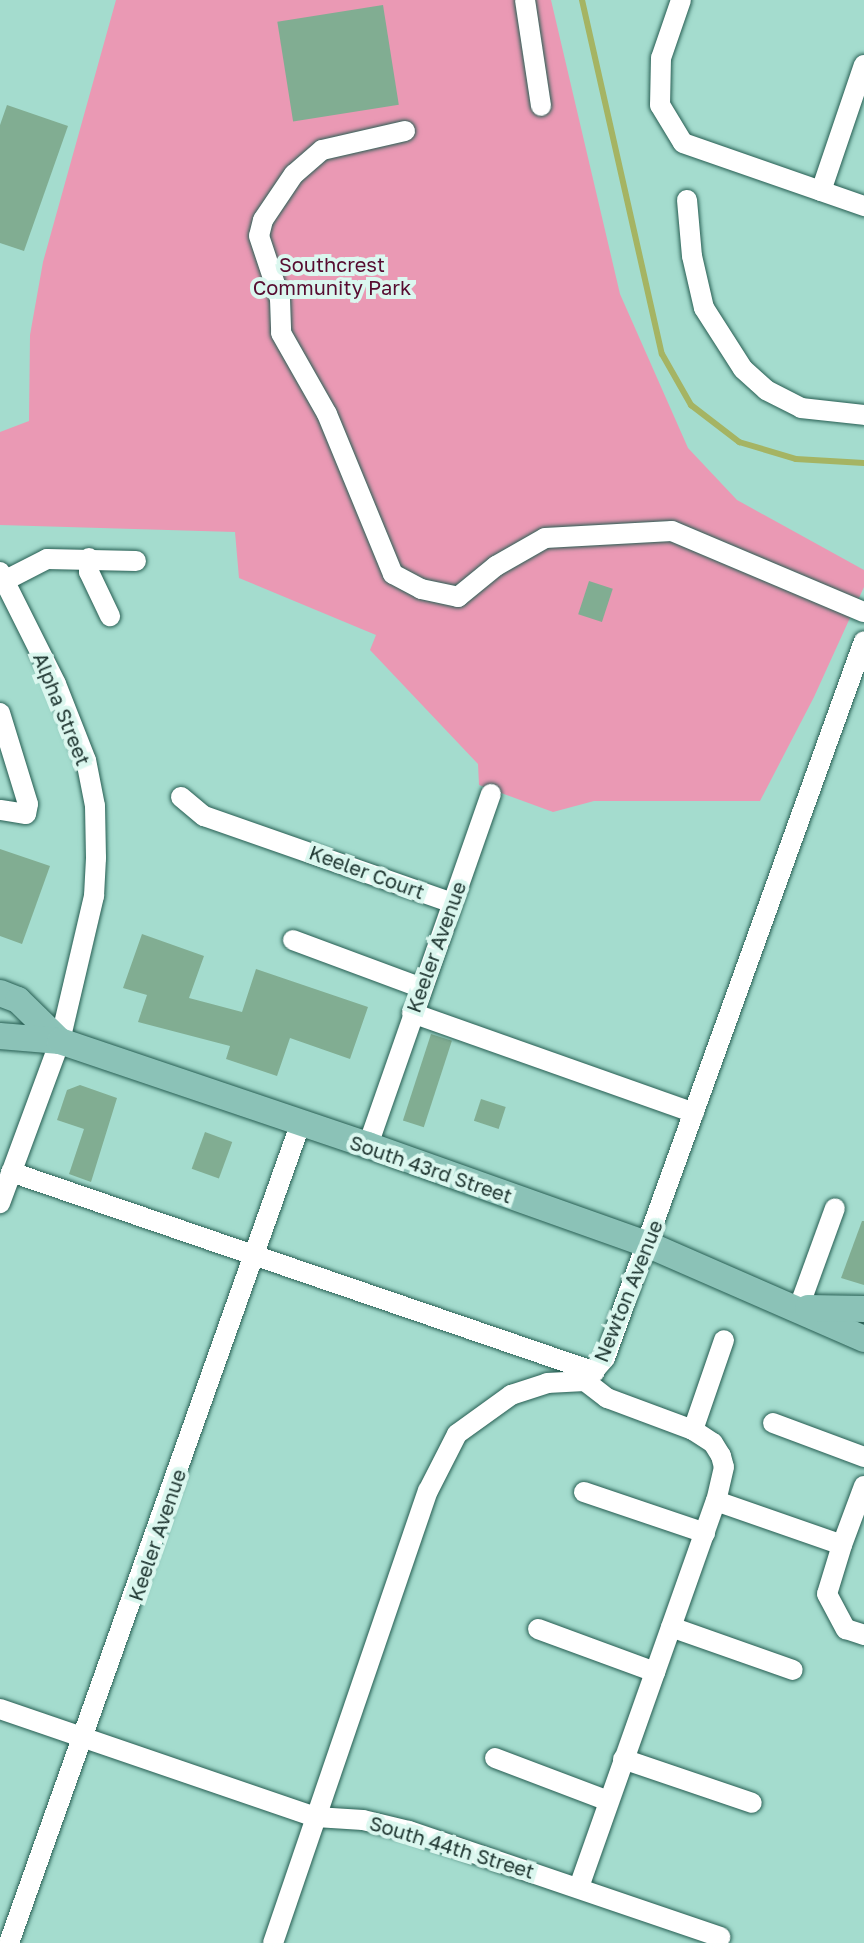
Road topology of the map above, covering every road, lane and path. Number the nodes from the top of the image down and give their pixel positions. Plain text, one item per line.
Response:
1 (525, 0) edge
2 (681, 0) edge
3 (864, 65) edge
4 (541, 106) dead end
5 (405, 131) dead end
6 (821, 191) junction
7 (687, 200) dead end
8 (864, 206) edge
9 (864, 415) edge
10 (89, 558) junction
11 (136, 561) dead end
12 (3, 582) edge
13 (864, 612) edge
14 (110, 616) dead end
15 (864, 641) edge
16 (0, 713) edge
17 (491, 794) dead end
18 (181, 797) dead end
19 (0, 810) edge
20 (452, 903) junction
21 (293, 940) dead end
22 (422, 988) junction
23 (0, 993) edge
24 (412, 1013) junction
25 (0, 1036) edge
26 (60, 1041) junction
27 (694, 1113) junction
28 (300, 1125) junction
29 (368, 1145) junction
30 (11, 1172) junction
31 (0, 1203) edge
32 (835, 1208) dead end
33 (649, 1245) junction
34 (256, 1258) junction
35 (799, 1307) junction
36 (864, 1309) edge
37 (864, 1339) edge
38 (724, 1340) dead end
39 (590, 1376) junction
40 (773, 1423) dead end
41 (693, 1430) junction
42 (864, 1457) edge
43 (864, 1486) edge
44 (584, 1492) dead end
45 (716, 1501) junction
46 (705, 1533) junction
47 (842, 1545) junction
48 (671, 1627) junction
49 (538, 1629) dead end
50 (864, 1635) edge
51 (793, 1670) dead end
52 (655, 1672) junction
53 (0, 1709) edge
54 (85, 1738) junction
55 (495, 1758) dead end
56 (623, 1759) junction
57 (608, 1801) junction
58 (752, 1803) dead end
59 (316, 1817) junction
60 (579, 1887) junction
61 (720, 1937) dead end
62 (9, 1943) edge
63 (273, 1943) edge

1 - 4 street
2 - 6 street
3 - 6 street
5 - 13 street
6 - 8 street
7 - 9 street
10 - 11 street
10 - 12 street
10 - 14 street
12 - 26 street, Alpha Street
15 - 27 street, Newton Avenue
16 - 19 street
17 - 20 street, Keeler Avenue
18 - 20 street, Keeler Court
20 - 22 street, Keeler Avenue
21 - 22 street
22 - 24 street, Keeler Avenue
23 - 26 main road, South 43rd Street
24 - 27 street
24 - 29 street, Keeler Avenue
25 - 26 main road, South 43rd Street
26 - 28 main road, South 43rd Street
26 - 30 street, Alpha Street
27 - 33 street, Newton Avenue
28 - 29 main road, South 43rd Street
28 - 34 street, Keeler Avenue
29 - 33 main road, South 43rd Street
30 - 31 street, Alpha Street
30 - 34 street
32 - 35 street
33 - 35 main road, South 43rd Street
33 - 39 street, Newton Avenue
34 - 39 street
34 - 54 street, Keeler Avenue
35 - 36 main road, South 43rd Street
35 - 37 main road, South 43rd Street
38 - 41 street
39 - 41 street
39 - 59 street, Newton Avenue
40 - 42 street
41 - 45 street
43 - 47 street
44 - 46 street
45 - 46 street
45 - 47 street
46 - 48 street
47 - 50 street
48 - 51 street
48 - 52 street
49 - 52 street
52 - 56 street
53 - 54 street, South 44th Street
54 - 59 street, South 44th Street
54 - 62 street, Keeler Avenue
55 - 57 street
56 - 57 street
56 - 58 street
57 - 60 street
59 - 60 street, South 44th Street
59 - 63 street, Newton Avenue
60 - 61 street, South 44th Street

